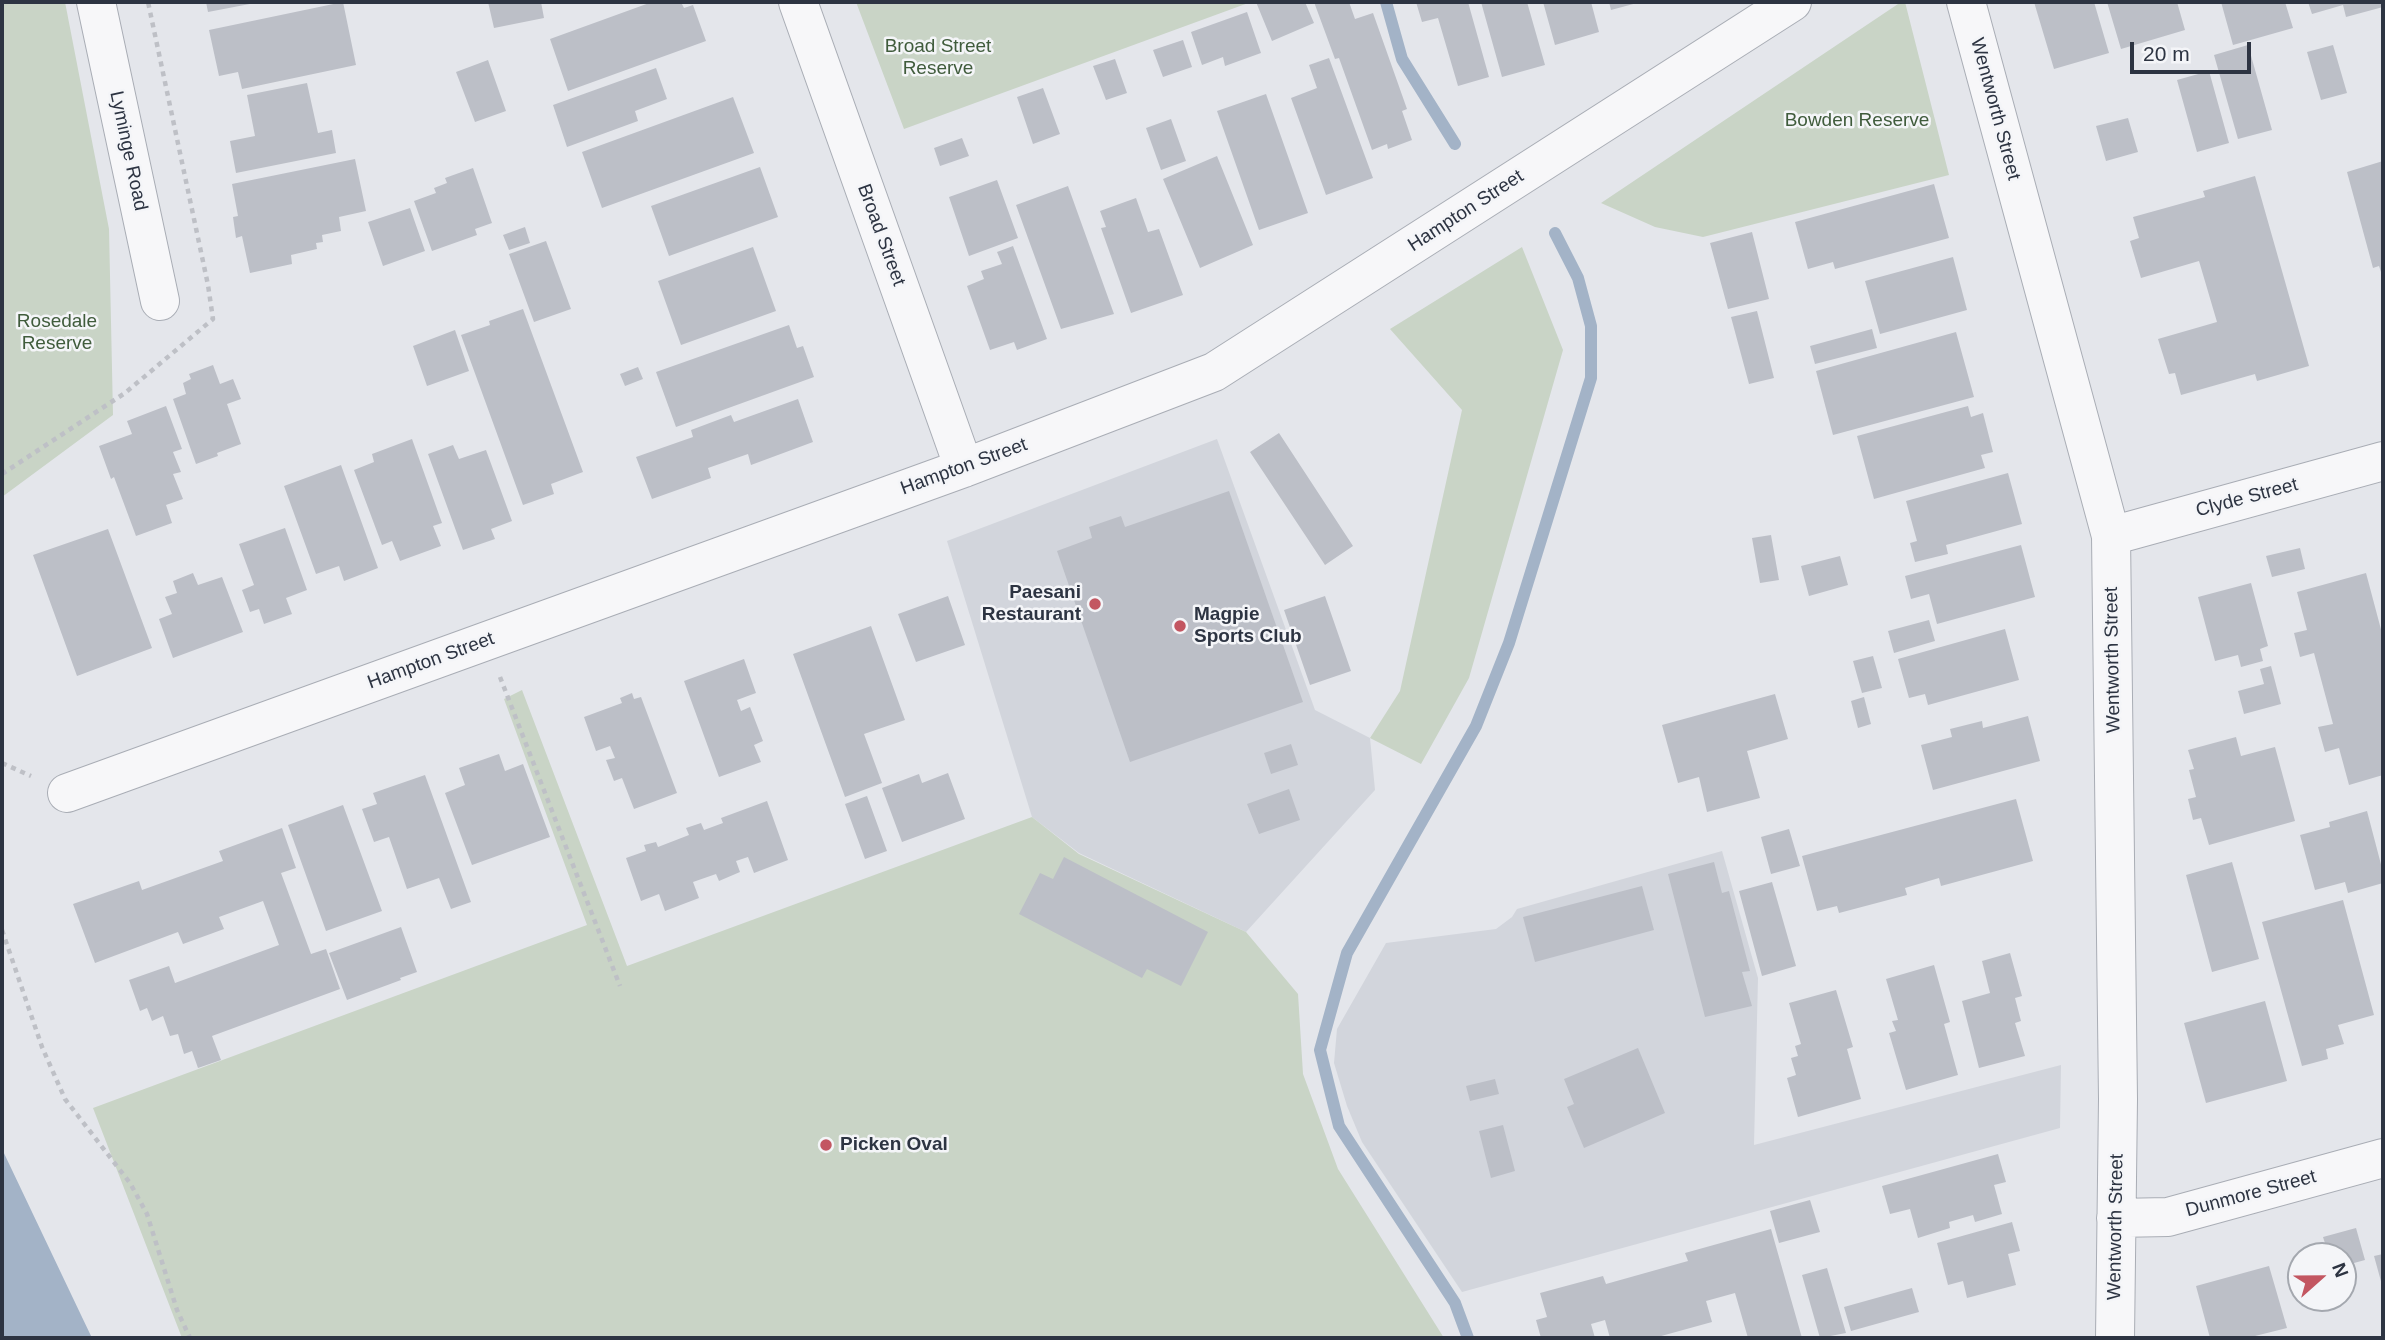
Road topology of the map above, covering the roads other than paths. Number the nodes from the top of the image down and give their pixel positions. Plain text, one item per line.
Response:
1 (96, 2) edge
2 (798, 2) edge
3 (1792, 2) edge
4 (1966, 2) edge
5 (160, 301) dead end
6 (2383, 461) edge
7 (964, 468) junction
8 (2111, 536) junction
9 (67, 793) dead end
10 (2383, 1158) edge
11 (2116, 1218) junction
12 (2115, 1338) edge

1 - 5 street, Lyminge Road
2 - 7 street, Broad Street
3 - 7 street, Hampton Street
4 - 8 street, Wentworth Street
6 - 8 street, Clyde Street
7 - 9 street, Hampton Street
8 - 11 street, Wentworth Street
10 - 11 street, Dunmore Street
11 - 12 street, Wentworth Street

